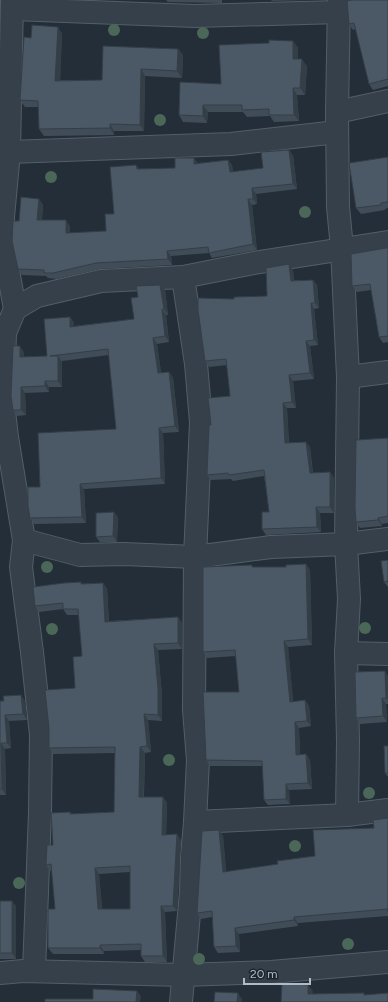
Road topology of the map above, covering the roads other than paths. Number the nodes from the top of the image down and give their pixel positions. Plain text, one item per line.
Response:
1 (13, 4) edge
2 (339, 6) edge
3 (388, 102) edge
4 (337, 122) junction
5 (9, 152) junction
6 (388, 242) edge
7 (342, 248) junction
8 (183, 277) junction
9 (15, 309) junction
10 (388, 372) edge
11 (348, 377) junction
12 (388, 539) edge
13 (24, 540) junction
14 (346, 544) junction
15 (195, 557) junction
16 (346, 653) junction
17 (388, 654) edge
18 (388, 810) edge
19 (347, 815) junction
20 (195, 822) junction
21 (388, 962) edge
22 (34, 971) junction
23 (0, 973) edge
24 (183, 975) junction
25 (181, 1002) edge

1 - 2 street
1 - 5 street
2 - 4 street
3 - 4 street
4 - 5 street
4 - 7 street
5 - 9 street
6 - 7 street
7 - 8 street
7 - 11 street
8 - 9 street
8 - 15 street
9 - 13 street
10 - 11 street
11 - 14 street
12 - 14 street
13 - 15 street
13 - 22 street
14 - 15 street
14 - 16 street
15 - 20 street
16 - 17 street
16 - 19 street
18 - 19 street
19 - 20 street
20 - 24 street
21 - 24 street
22 - 23 street
22 - 24 street
24 - 25 street

